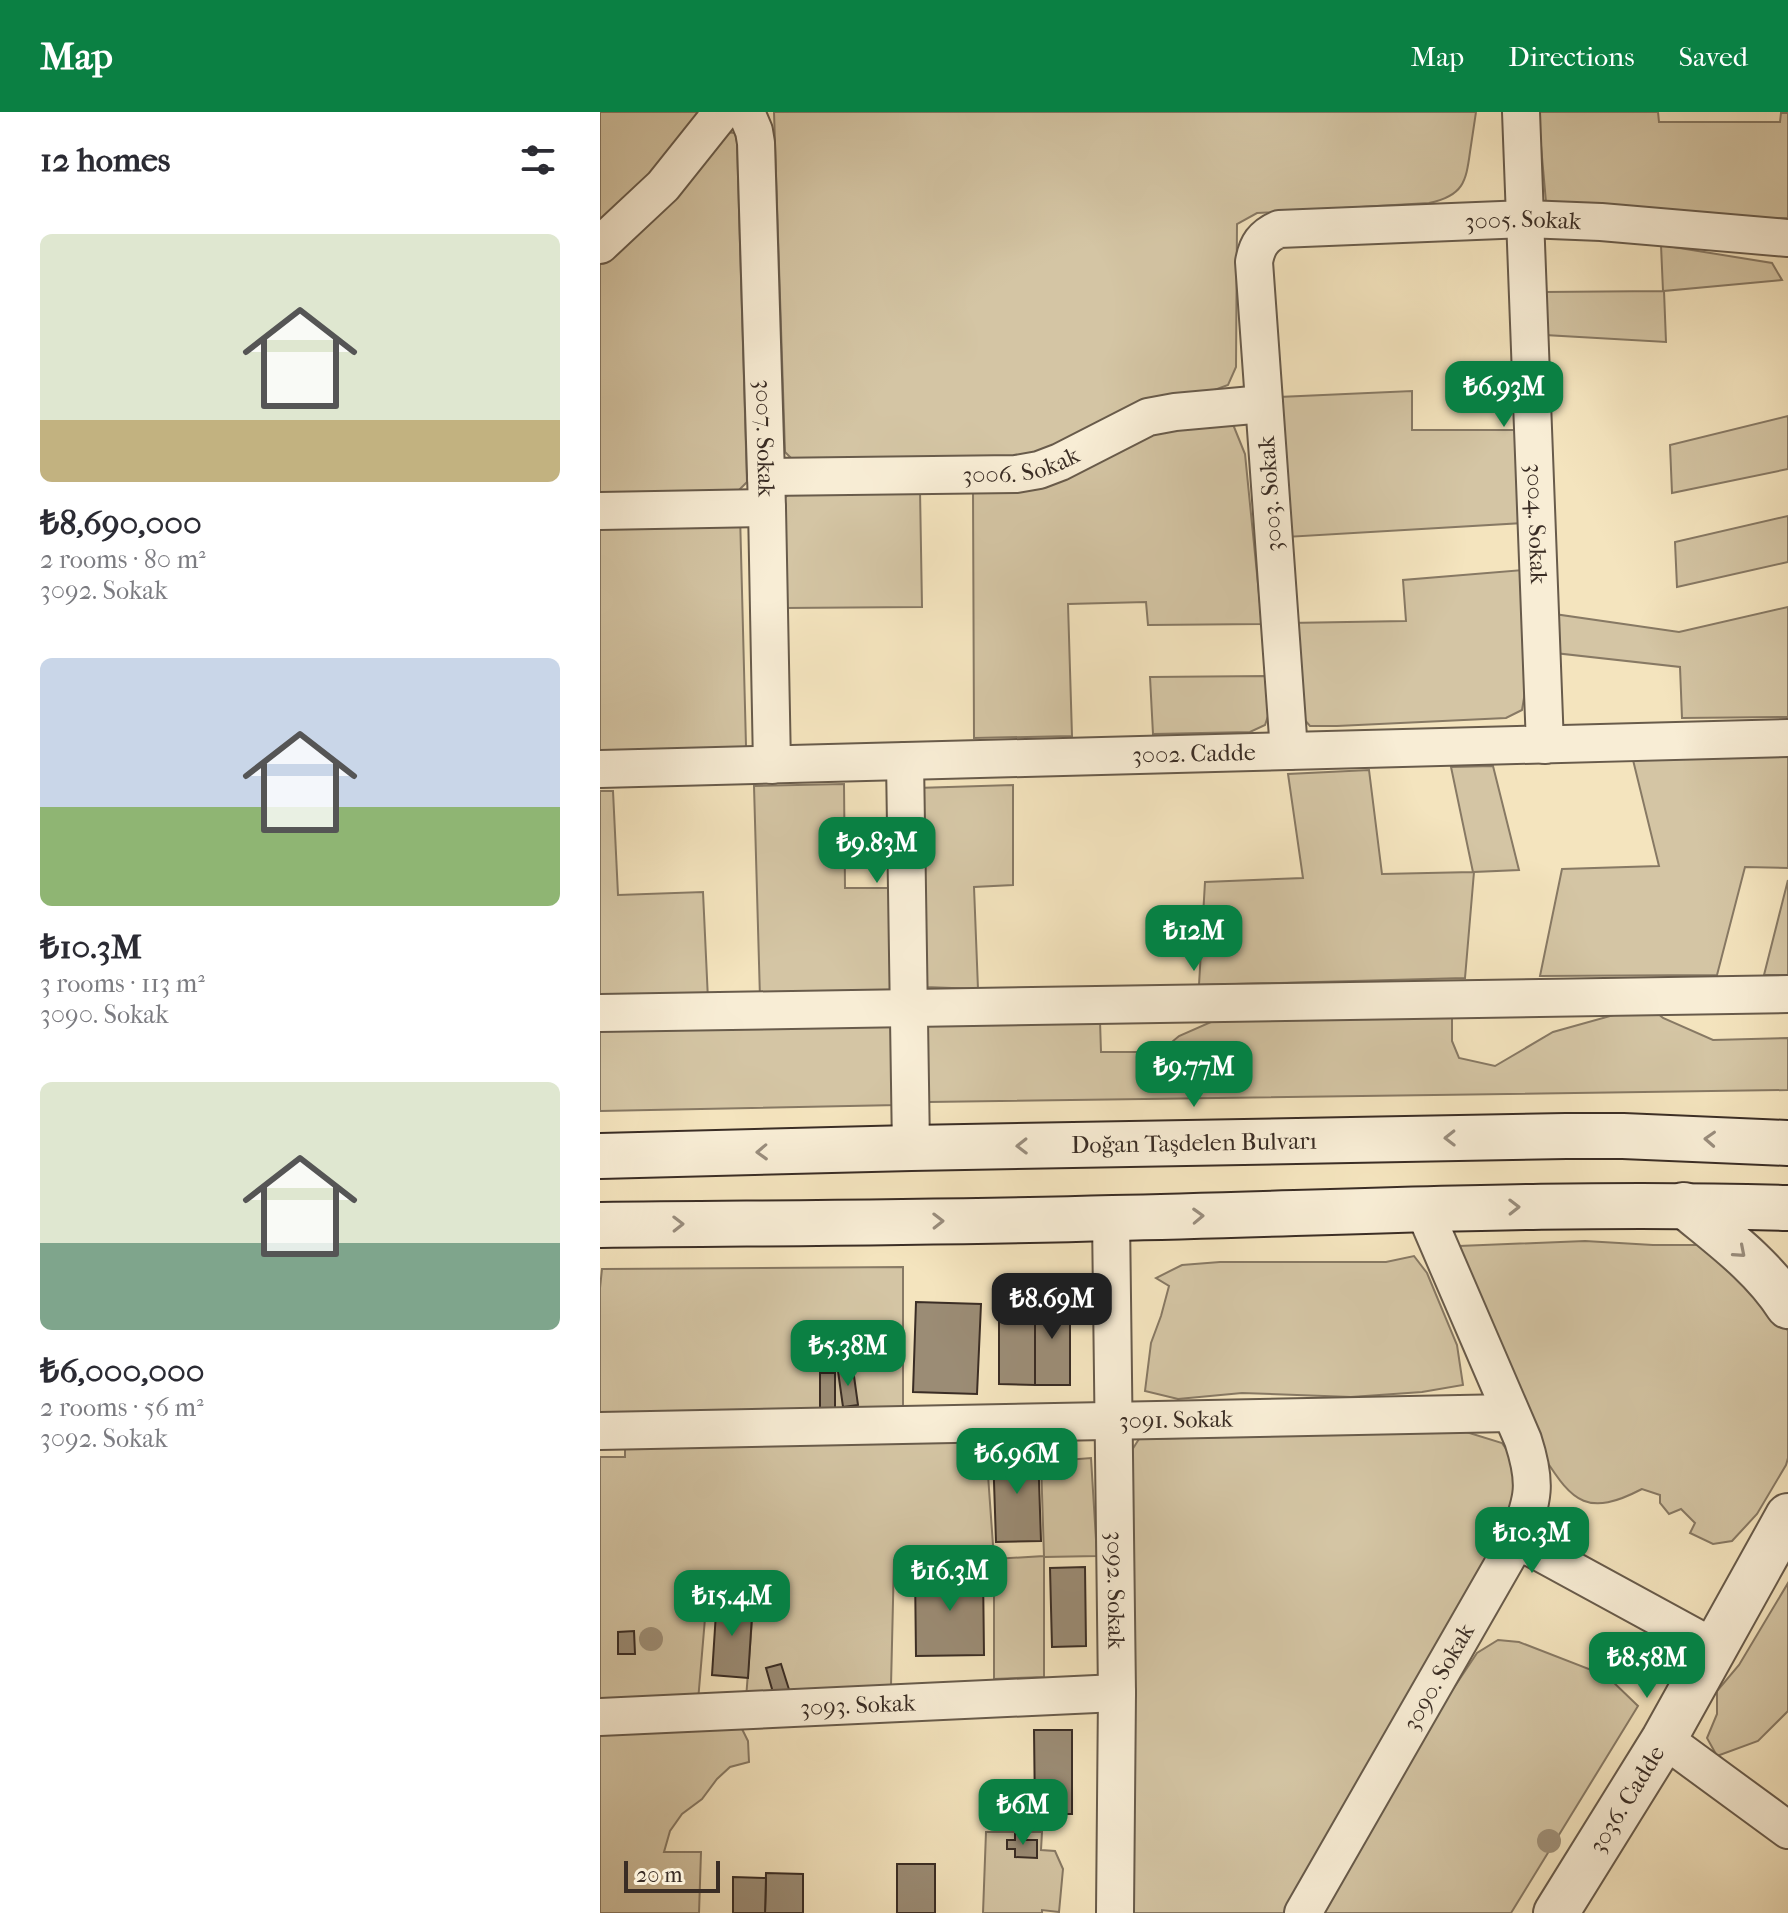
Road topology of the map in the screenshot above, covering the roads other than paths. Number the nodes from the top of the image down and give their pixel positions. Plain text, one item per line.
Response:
1 (722, 112) edge
2 (746, 112) edge
3 (1521, 112) edge
4 (1526, 219) junction
5 (1788, 238) edge
6 (1262, 240) joint
7 (600, 245) edge
8 (1264, 404) junction
9 (767, 493) junction
10 (600, 511) edge
11 (1788, 738) edge
12 (1545, 745) junction
13 (1289, 751) junction
14 (905, 761) junction
15 (772, 765) junction
16 (600, 769) edge
17 (1788, 994) edge
18 (909, 1008) junction
19 (600, 1013) edge
20 (1788, 1143) edge
21 (911, 1148) junction
22 (600, 1156) edge
23 (1684, 1205) junction
24 (1423, 1208) junction
25 (1788, 1208) edge
26 (1111, 1218) junction
27 (600, 1225) edge
28 (1788, 1306) edge
29 (1510, 1413) junction
30 (1114, 1421) junction
31 (600, 1431) edge
32 (1788, 1516) edge
33 (1517, 1540) junction
34 (1715, 1648) junction
35 (1117, 1693) junction
36 (600, 1717) edge
37 (1664, 1739) junction
38 (1788, 1830) edge
39 (1115, 1913) edge
40 (1303, 1913) edge
41 (1556, 1913) edge

1 - 7 street
2 - 9 street, 3007. Sokak
3 - 4 street, 3004. Sokak
4 - 5 street, 3005. Sokak
4 - 6 street, 3005. Sokak
4 - 12 street, 3004. Sokak
6 - 8 street, 3003. Sokak
8 - 9 street, 3006. Sokak
8 - 13 street, 3003. Sokak
9 - 10 street, 3006. Sokak
9 - 15 street, 3007. Sokak
11 - 12 street, 3002. Cadde
12 - 13 street, 3002. Cadde
13 - 14 street, 3002. Cadde
14 - 15 street, 3002. Cadde
14 - 18 street
15 - 16 street, 3002. Cadde
17 - 18 street
18 - 19 street
18 - 21 street
20 -> 21 main road, Doğan Taşdelen Bulvarı
21 -> 22 main road, Doğan Taşdelen Bulvarı
24 -> 23 main road
23 - 25 main road
23 -> 28 main road
26 -> 24 main road
24 - 29 street, 3090. Sokak
27 -> 26 main road
26 - 30 street, 3092. Sokak
29 - 30 street, 3091. Sokak
29 - 33 street, 3090. Sokak
30 - 31 street, 3091. Sokak
30 - 35 street, 3092. Sokak
32 - 34 main road, 3036. Cadde
33 - 34 street
33 - 40 street, 3090. Sokak
34 - 37 main road, 3036. Cadde
35 - 36 street, 3093. Sokak
35 - 39 street, 3092. Sokak
37 - 38 street
37 - 41 main road, 3036. Cadde

